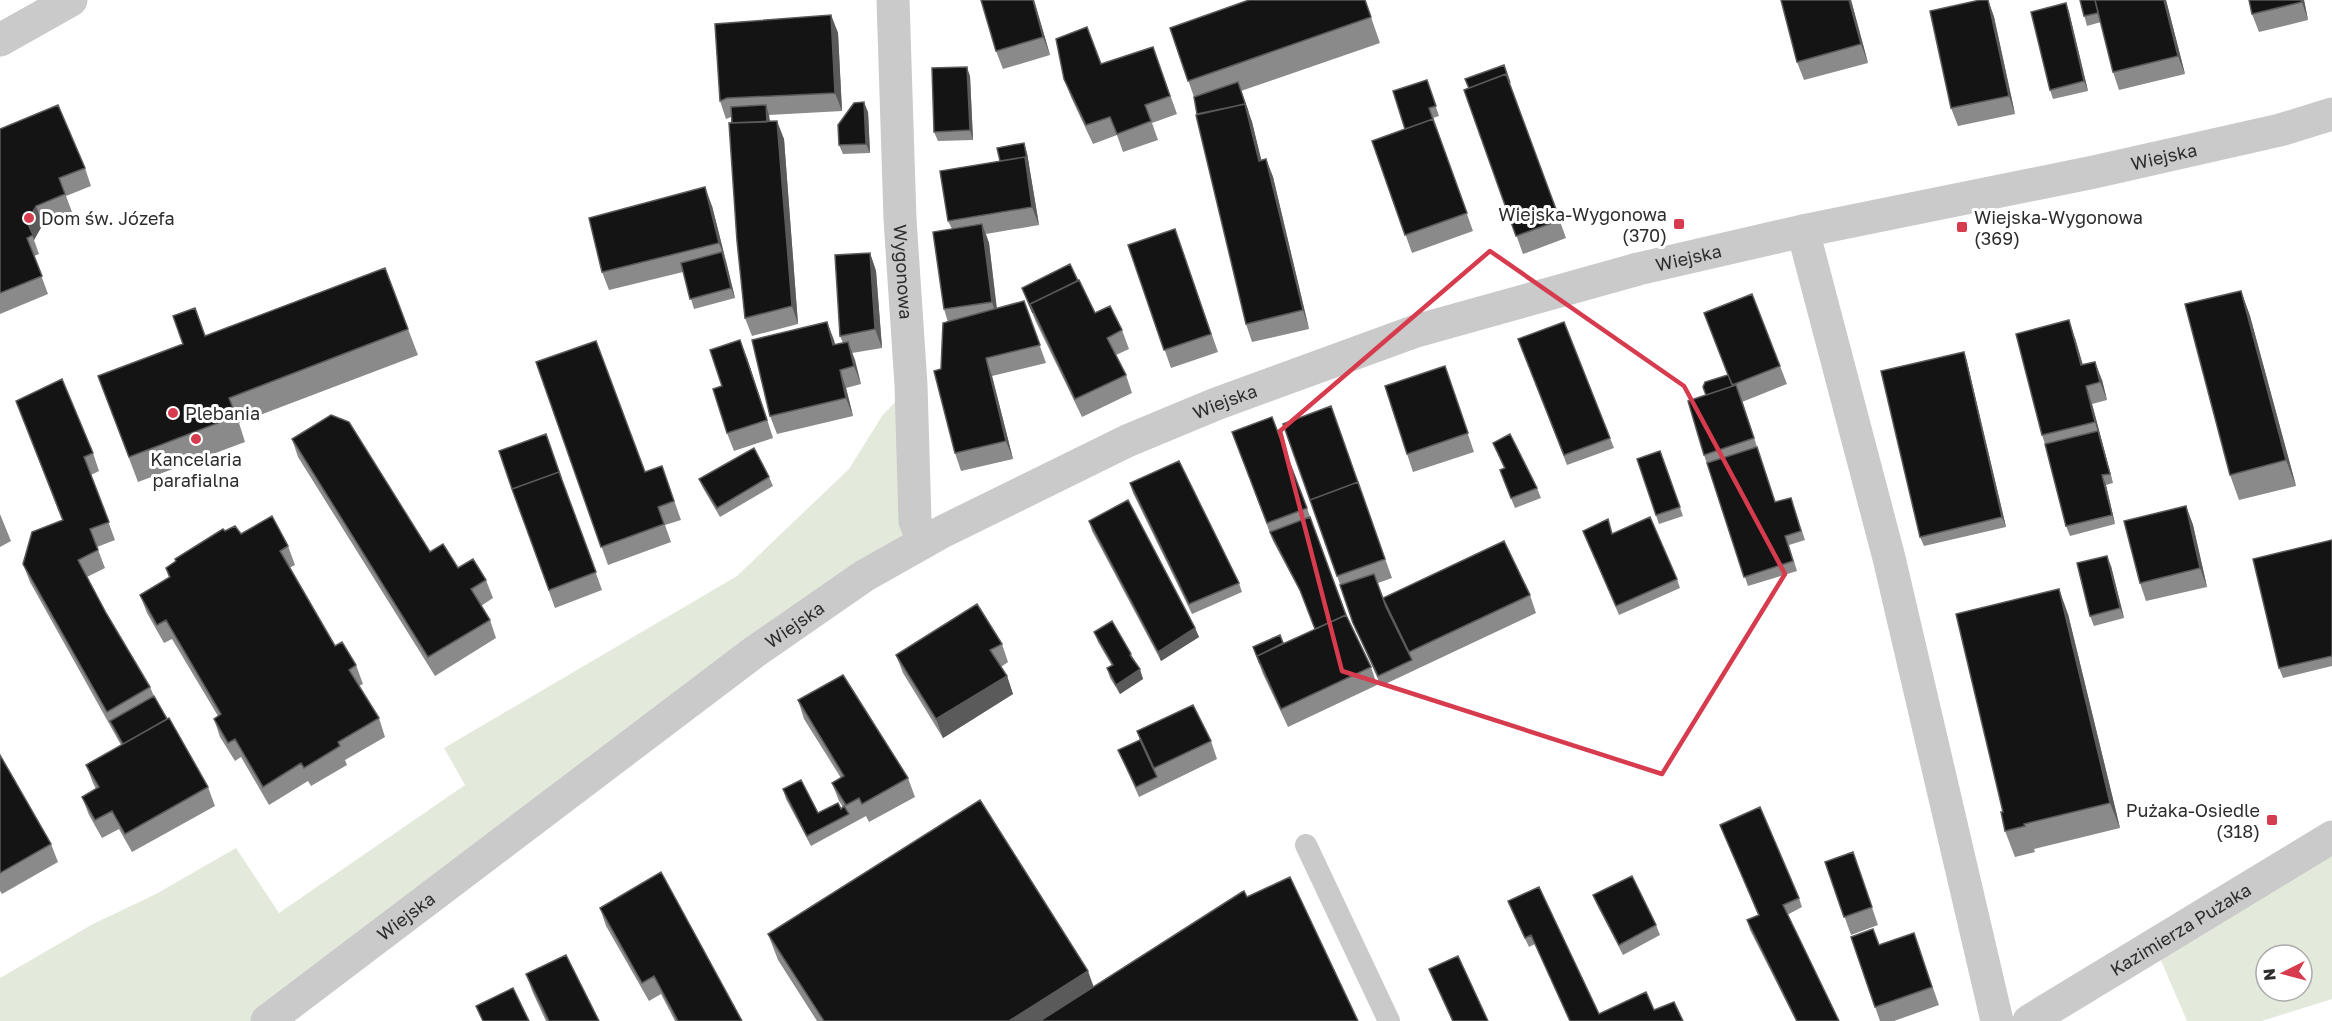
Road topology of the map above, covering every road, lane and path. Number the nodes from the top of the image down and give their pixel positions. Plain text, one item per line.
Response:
1 (72, 0) edge
2 (893, 0) edge
3 (0, 40) edge
4 (2332, 114) edge
5 (1803, 231) junction
6 (923, 542) junction
7 (2332, 837) edge
8 (1306, 845) dead end
9 (267, 1021) edge
10 (1389, 1021) edge
11 (1997, 1021) edge
12 (2029, 1021) edge

1 - 3 street
2 - 6 street, Wygonowa
4 - 5 street, Wiejska
5 - 6 street, Wiejska
5 - 11 street
6 - 9 street, Wiejska
7 - 12 street, Kazimierza Pużaka
8 - 10 lane

